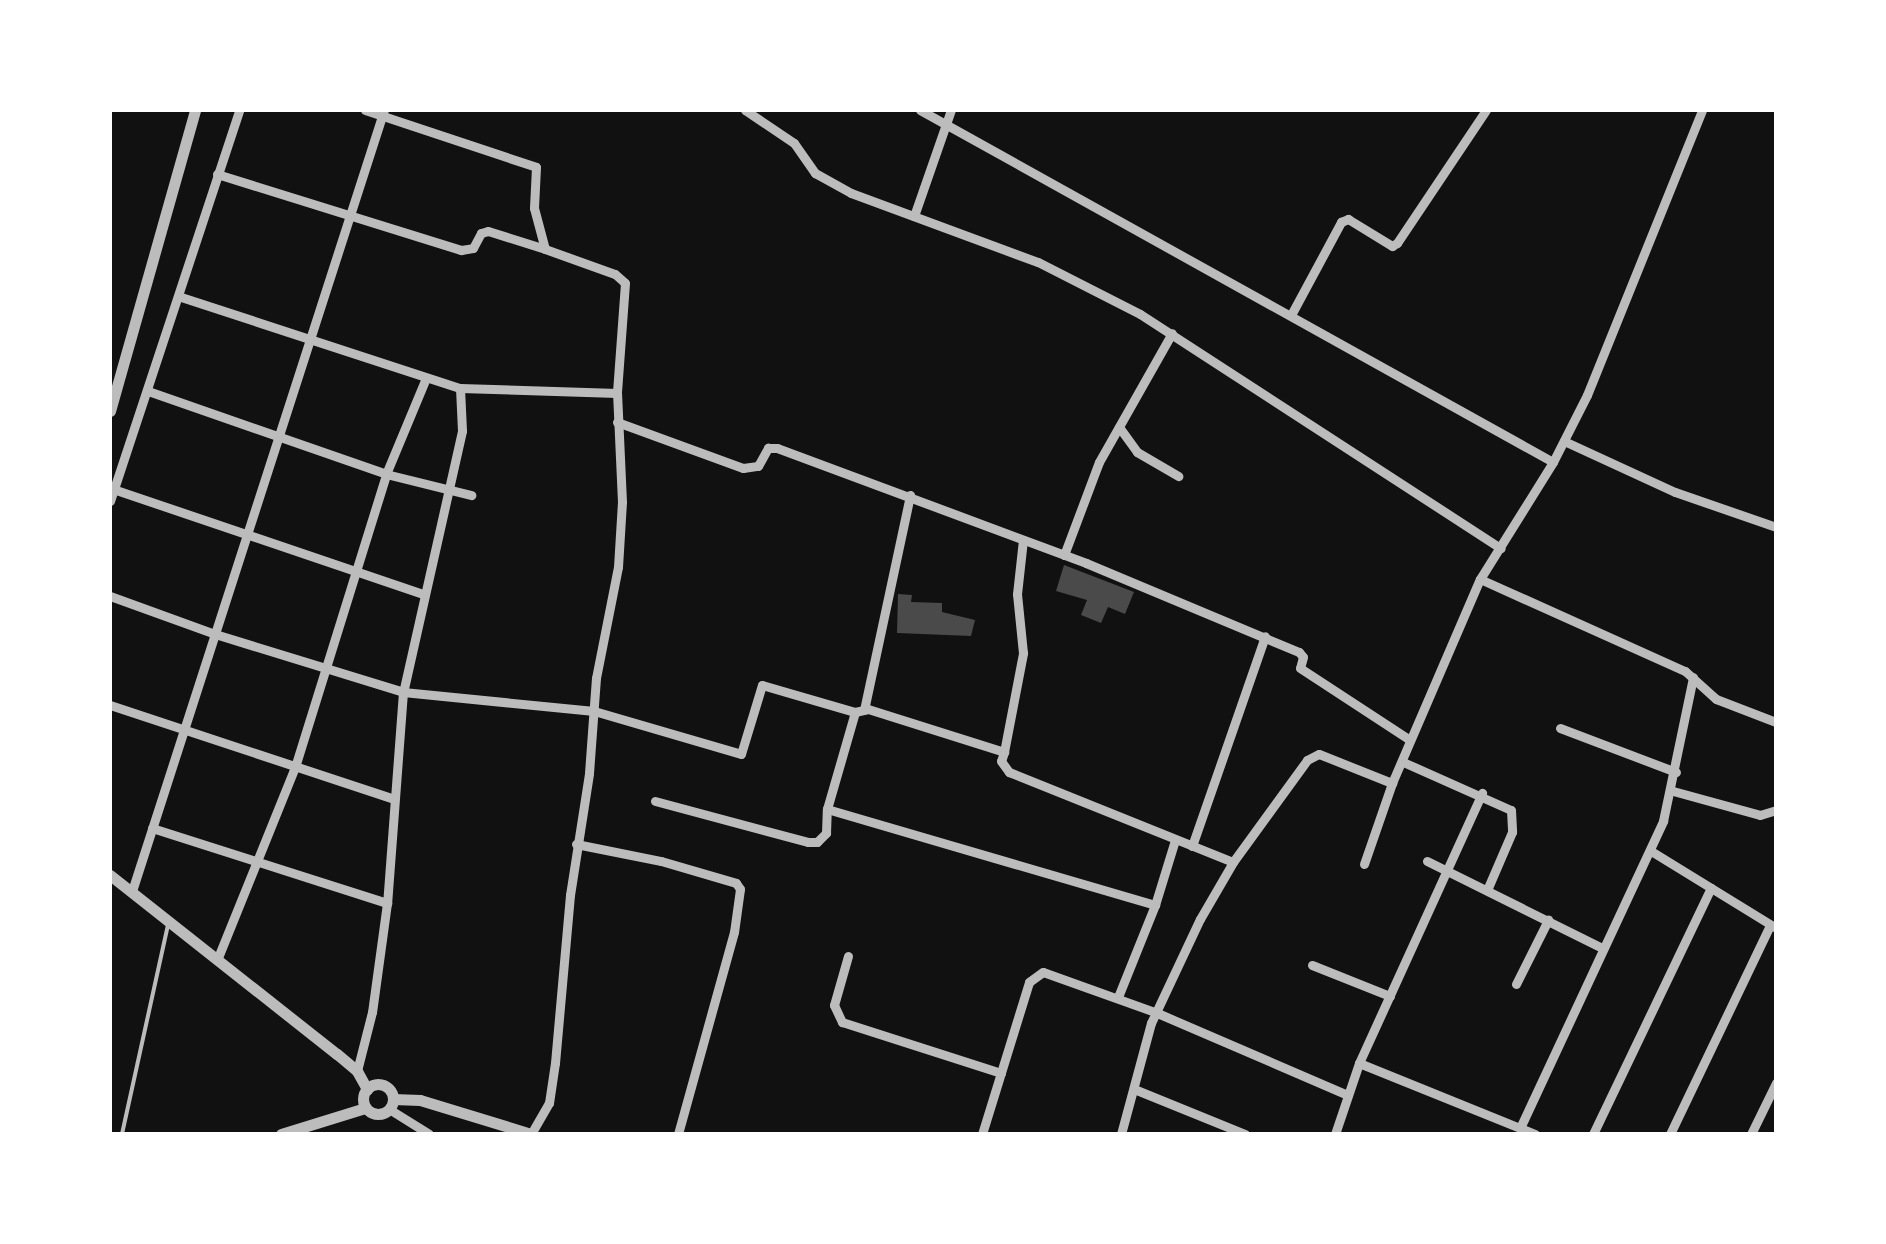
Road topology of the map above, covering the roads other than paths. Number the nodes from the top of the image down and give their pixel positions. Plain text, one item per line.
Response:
1 (195, 110) edge
2 (239, 110) edge
3 (365, 110) edge
4 (746, 110) edge
5 (920, 110) edge
6 (952, 110) edge
7 (1486, 110) edge
8 (1702, 110) edge
9 (383, 114) edge
10 (947, 124) junction
11 (216, 174) junction
12 (914, 216) junction
13 (349, 217) junction
14 (545, 249) junction
15 (181, 297) junction
16 (1291, 314) junction
17 (1172, 333) junction
18 (310, 338) junction
19 (426, 378) junction
20 (460, 388) junction
21 (148, 391) junction
22 (618, 393) junction
23 (110, 411) edge
24 (617, 422) junction
25 (1119, 427) junction
26 (279, 436) junction
27 (1564, 441) junction
28 (1553, 462) junction
29 (386, 474) junction
30 (1178, 476) dead end
31 (114, 489) junction
32 (446, 490) junction
33 (471, 495) dead end
34 (910, 495) junction
35 (110, 501) edge
36 (1776, 527) edge
37 (247, 534) junction
38 (1022, 540) junction
39 (1501, 548) junction
40 (1064, 556) junction
41 (357, 571) junction
42 (1480, 579) junction
43 (424, 594) junction
44 (110, 596) edge
45 (215, 634) junction
46 (1265, 636) junction
47 (327, 669) junction
48 (1693, 677) junction
49 (403, 692) junction
50 (110, 705) edge
51 (860, 711) junction
52 (594, 712) junction
53 (1776, 722) edge
54 (184, 728) junction
55 (1560, 728) dead end
56 (1410, 740) junction
57 (1004, 752) junction
58 (1403, 762) junction
59 (295, 766) junction
60 (1676, 772) junction
61 (1392, 783) junction
62 (1673, 791) junction
63 (1482, 793) junction
64 (394, 799) junction
65 (655, 801) dead end
66 (827, 809) junction
67 (1776, 810) edge
68 (152, 828) junction
69 (1174, 840) junction
70 (576, 844) junction
71 (1192, 846) junction
72 (1651, 851) junction
73 (1426, 860) dead end
74 (1233, 862) junction
75 (257, 864) junction
76 (1364, 864) dead end
77 (1446, 870) junction
78 (110, 875) edge
79 (1711, 888) junction
80 (1487, 890) junction
81 (132, 891) junction
82 (388, 904) junction
83 (1155, 905) junction
84 (1548, 920) junction
85 (168, 925) junction
86 (1773, 927) edge
87 (1602, 948) junction
88 (848, 956) dead end
89 (216, 960) junction
90 (1312, 965) dead end
91 (1516, 984) dead end
92 (1390, 996) junction
93 (1118, 997) junction
94 (1155, 1012) junction
95 (1360, 1063) junction
96 (357, 1071) junction
97 (1001, 1073) junction
98 (1776, 1083) edge
99 (367, 1088) junction
100 (1134, 1088) junction
101 (1348, 1095) junction
102 (391, 1104) junction
103 (365, 1108) junction
104 (1520, 1128) junction
105 (122, 1134) edge
106 (281, 1134) edge
107 (428, 1134) edge
108 (531, 1134) edge
109 (678, 1134) edge
110 (982, 1134) edge
111 (1121, 1134) edge
112 (1246, 1134) edge
113 (1334, 1134) edge
114 (1535, 1134) edge
115 (1593, 1134) edge
116 (1670, 1134) edge
117 (1751, 1134) edge

1 - 23 street
2 - 11 street
3 - 9 street
4 - 12 street
5 - 10 street
6 - 10 street
7 - 16 street
8 - 27 street
9 - 13 street
9 - 14 street
10 - 12 street
10 - 16 street
11 - 13 street
11 - 15 street
12 - 17 street
13 - 14 street
13 - 18 street
14 - 22 street
15 - 18 street
15 - 21 street
16 - 28 street
17 - 25 street
17 - 39 street
18 - 19 street
18 - 26 street
19 - 20 street
19 - 29 street
20 - 22 street
20 - 32 street
21 - 26 street
21 - 31 street
22 - 24 street
24 - 34 street
24 - 52 street
25 - 30 street
25 - 40 street
26 - 29 street
26 - 37 street
27 - 28 street
27 - 36 street
28 - 39 street
29 - 32 street
29 - 41 street
31 - 35 street
31 - 37 street
32 - 33 street
32 - 43 street
34 - 38 street
34 - 51 street
37 - 41 street
37 - 45 street
38 - 40 street
38 - 57 street
39 - 42 street
40 - 46 street
41 - 43 street
41 - 47 street
42 - 48 street
42 - 56 street
43 - 49 street
44 - 45 street
45 - 47 street
45 - 54 street
46 - 56 street
46 - 71 street
47 - 49 street
47 - 59 street
48 - 53 street
48 - 60 street
49 - 52 street
49 - 64 street
50 - 54 street
51 - 52 street
51 - 57 street
51 - 66 street
52 - 70 street
54 - 59 street
54 - 68 street
55 - 60 street
56 - 58 street
57 - 69 street
58 - 61 street
58 - 63 street
59 - 64 street
59 - 75 street
60 - 62 street
61 - 74 street
61 - 76 street
62 - 67 street
62 - 72 street
63 - 77 street
63 - 80 street
64 - 82 street
65 - 66 street
66 - 83 street
68 - 75 street
68 - 81 street
69 - 71 street
69 - 83 street
70 - 108 street
70 - 109 street
71 - 74 street
72 - 79 street
72 - 87 street
73 - 77 street
74 - 94 street
75 - 82 street
75 - 89 street
77 - 80 street
77 - 92 street
78 - 81 street
79 - 86 street
79 - 115 street
80 - 84 street
81 - 85 street
82 - 96 street
83 - 93 street
84 - 87 street
84 - 91 street
85 - 89 street
85 - 105 lane
86 - 116 street
87 - 104 street
88 - 97 street
89 - 96 street
90 - 92 street
92 - 95 street
93 - 94 street
93 - 97 street
94 - 100 street
94 - 101 street
95 - 101 street
95 - 104 street
96 - 99 street
97 - 110 street
98 - 117 street
99 - 102 street
99 - 103 street
100 - 111 street
100 - 112 street
101 - 113 street
102 - 103 street
102 - 107 street
102 - 108 street
103 - 106 street
104 - 114 street

